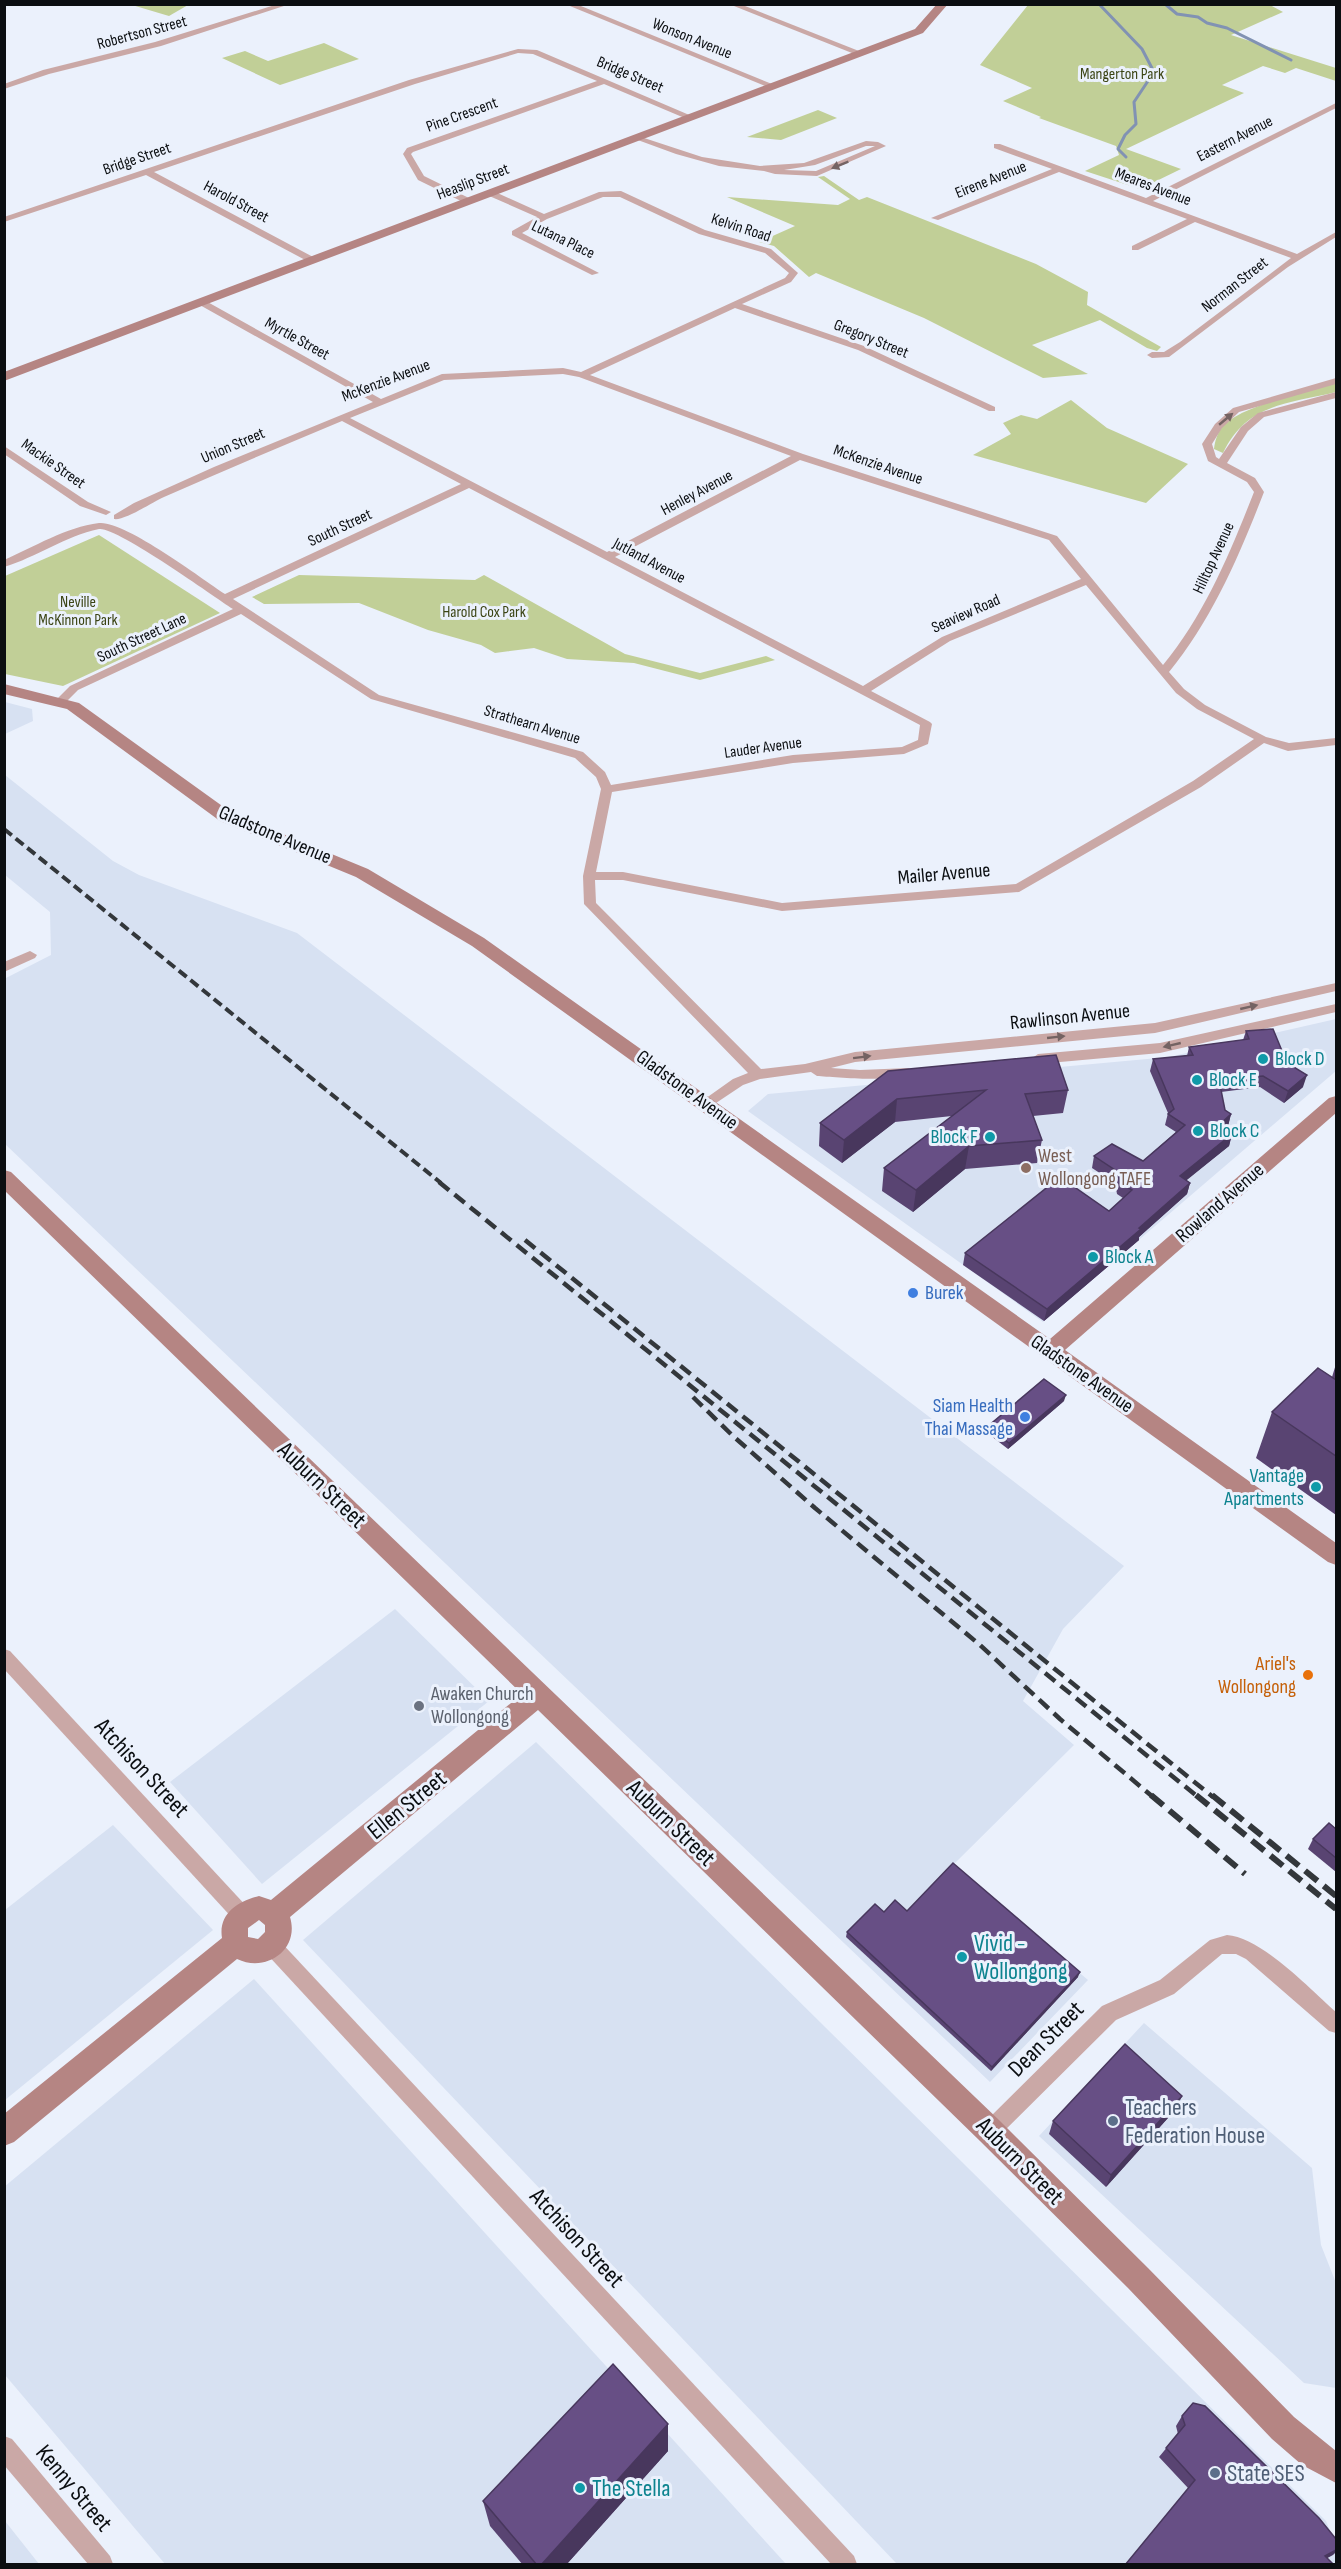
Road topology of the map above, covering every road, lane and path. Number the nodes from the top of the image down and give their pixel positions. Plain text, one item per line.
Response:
1 (287, 4) edge
2 (568, 4) edge
3 (732, 4) edge
4 (940, 5) edge
5 (860, 53) junction
6 (604, 81) junction
7 (773, 86) junction
8 (4, 87) edge
9 (1336, 105) edge
10 (690, 117) junction
11 (638, 137) junction
12 (997, 146) dead end
13 (1059, 169) junction
14 (767, 170) junction
15 (146, 171) junction
16 (490, 193) junction
17 (468, 201) junction
18 (1147, 201) junction
19 (544, 217) junction
20 (935, 218) dead end
21 (4, 219) edge
22 (1195, 219) junction
23 (1336, 234) edge
24 (1135, 248) dead end
25 (1297, 257) junction
26 (312, 260) junction
27 (595, 273) dead end
28 (201, 302) junction
29 (735, 305) junction
30 (1152, 355) dead end
31 (582, 375) junction
32 (4, 377) edge
33 (1336, 381) edge
34 (1336, 395) edge
35 (378, 401) junction
36 (992, 409) dead end
37 (341, 417) junction
38 (4, 449) edge
39 (799, 456) junction
40 (1221, 464) junction
41 (468, 485) junction
42 (84, 504) junction
43 (112, 516) junction
44 (97, 523) junction
45 (127, 535) junction
46 (608, 556) junction
47 (4, 564) edge
48 (1088, 580) junction
49 (224, 598) junction
50 (241, 610) junction
51 (1163, 672) junction
52 (4, 689) edge
53 (864, 690) junction
54 (61, 701) junction
55 (1263, 739) junction
56 (924, 742) joint
57 (1336, 742) edge
58 (607, 789) junction
59 (589, 876) junction
60 (30, 955) dead end
61 (4, 968) edge
62 (1336, 987) edge
63 (1336, 1008) edge
64 (1020, 1060) edge
65 (805, 1069) junction
66 (919, 1070) edge
67 (758, 1074) junction
68 (1336, 1103) edge
69 (707, 1104) junction
70 (4, 1178) edge
71 (1050, 1351) junction
72 (1336, 1555) edge
73 (4, 1656) edge
74 (539, 1695) junction
75 (274, 1914) junction
76 (242, 1915) junction
77 (236, 1943) junction
78 (271, 1946) junction
79 (1336, 2024) edge
80 (990, 2131) junction
81 (4, 2132) edge
82 (4, 2447) edge
83 (1336, 2468) edge
84 (102, 2565) edge
85 (846, 2565) edge

1 - 8 street, Robertson Street
2 - 7 street, Wonson Avenue
3 - 5 street
4 - 5 street, Heaslip Street
5 - 7 street, Heaslip Street
6 - 10 street, Bridge Street
6 - 15 street, Bridge Street
6 - 17 street, Pine Crescent
7 - 10 street, Heaslip Street
9 - 18 street, Eastern Avenue
10 - 11 street, Heaslip Street
11 - 14 street
11 - 16 street, Heaslip Street
12 - 13 street, Meares Avenue
13 - 18 street, Meares Avenue
13 - 20 street, Eirene Avenue
14 -> 14 street
15 - 21 street, Bridge Street
15 - 26 street, Harold Street
16 - 17 street, Heaslip Street
16 - 19 street
17 - 26 street, Heaslip Street
18 - 22 street, Meares Avenue
19 - 27 street, Lutana Place
19 - 29 street, Kelvin Road
22 - 24 street
22 - 25 street, Meares Avenue
23 - 25 street, Norman Street
25 - 30 street, Norman Street
26 - 28 street, Heaslip Street
28 - 32 street, Heaslip Street
28 - 35 street, Myrtle Street
29 - 31 street, Kelvin Road
29 - 36 street, Gregory Street
31 - 35 street, McKenzie Avenue
31 - 39 street, McKenzie Avenue
40 -> 33 street
34 - 40 street
35 - 37 street, McKenzie Avenue
37 - 41 street, Jutland Avenue
37 - 43 street, Union Street
38 - 42 street, Mackie Street
39 - 46 street, Henley Avenue
39 - 48 street, McKenzie Avenue
40 - 51 street, Hilltop Avenue
41 - 46 street, Jutland Avenue
41 - 49 street, South Street
42 - 43 street
42 - 44 street
43 - 44 street
43 - 44 street
43 - 45 street, Strathearn Avenue
44 - 45 street, Strathearn Avenue
44 - 47 street
45 - 49 street, Strathearn Avenue
46 - 53 street, Jutland Avenue
48 - 51 street, McKenzie Avenue
48 - 53 street, Seaview Road
49 - 50 street, Strathearn Avenue
50 - 54 street, South Street Lane
50 - 58 street, Strathearn Avenue
51 - 55 street, McKenzie Avenue
52 - 54 street, Gladstone Avenue
53 - 56 street, Jutland Avenue
54 - 69 street, Gladstone Avenue
55 - 57 street, McKenzie Avenue
55 - 59 street, Mailer Avenue
56 - 58 street, Lauder Avenue
58 - 59 street
59 - 67 street
60 - 61 street
65 -> 62 street, Rawlinson Avenue
63 -> 64 street, Rawlinson Avenue
65 - 66 street, Rawlinson Avenue
65 - 67 street, Rawlinson Avenue
67 - 69 street, Rawlinson Avenue
68 - 71 street, Rowland Avenue
69 - 71 street, Gladstone Avenue
70 - 74 street, Auburn Street
71 - 72 street, Gladstone Avenue
73 - 76 street, Atchison Street
74 - 75 street, Ellen Street
74 - 80 street, Auburn Street
75 - 76 street
75 - 78 street
76 - 77 street
77 - 78 street
77 - 81 street
78 - 85 street, Atchison Street
79 - 80 street, Dean Street
80 - 83 street, Auburn Street
82 - 84 street, Kenny Street

